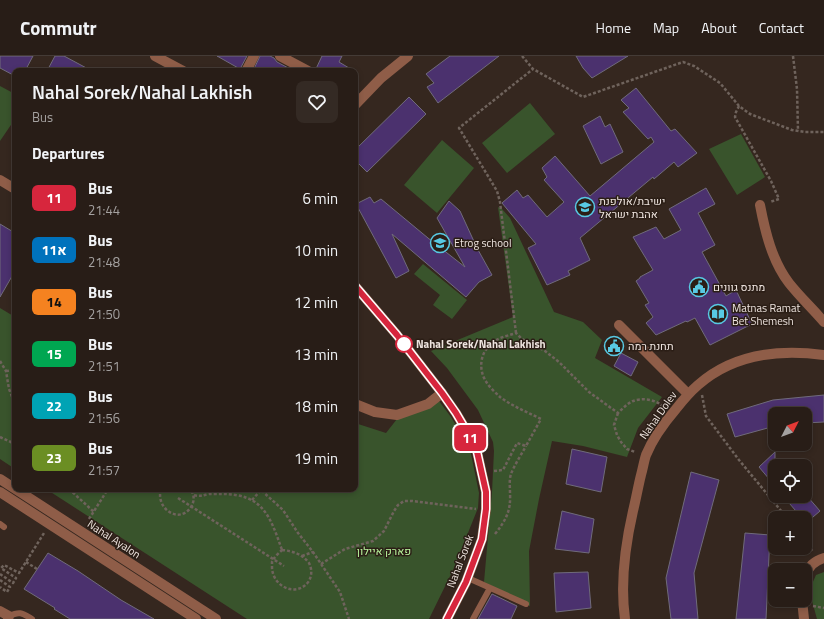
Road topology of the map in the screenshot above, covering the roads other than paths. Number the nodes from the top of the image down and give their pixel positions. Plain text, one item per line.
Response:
1 (155, 56) edge
2 (254, 56) edge
3 (280, 56) edge
4 (408, 56) edge
5 (177, 68) edge
6 (248, 68) edge
7 (302, 68) edge
8 (358, 102) edge
9 (0, 180) edge
10 (12, 187) edge
11 (760, 205) road end
12 (358, 290) edge
13 (824, 322) edge
14 (618, 325) dead end
15 (824, 355) edge
16 (442, 393) junction
17 (688, 394) junction
18 (358, 405) edge
19 (0, 479) edge
20 (12, 487) edge
21 (0, 492) edge
22 (20, 492) edge
23 (824, 558) edge
24 (812, 565) edge
25 (468, 578) junction
26 (490, 588) junction
27 (526, 604) dead end
28 (803, 607) edge
29 (6, 615) edge
30 (32, 619) edge
31 (196, 619) edge
32 (216, 619) edge
33 (447, 619) edge
34 (473, 619) edge
35 (625, 619) edge
36 (804, 619) edge

1 - 5 street
2 - 6 street
3 - 7 street
4 - 8 street
9 - 10 street
11 - 13 street
12 - 16 street, Nahal Sorek
14 - 17 street
15 - 17 street, Nahal Dolev
16 - 18 street
16 - 25 street, Nahal Sorek
17 - 35 street, Nahal Dolev
19 - 20 street, Nahal Ayalon
21 - 31 street, Nahal Ayalon
22 - 32 street, Nahal Ayalon
23 - 24 street
25 - 26 lane
25 - 33 street, Nahal Sorek
26 - 27 lane
26 - 34 lane
28 - 36 street
29 - 30 lane

